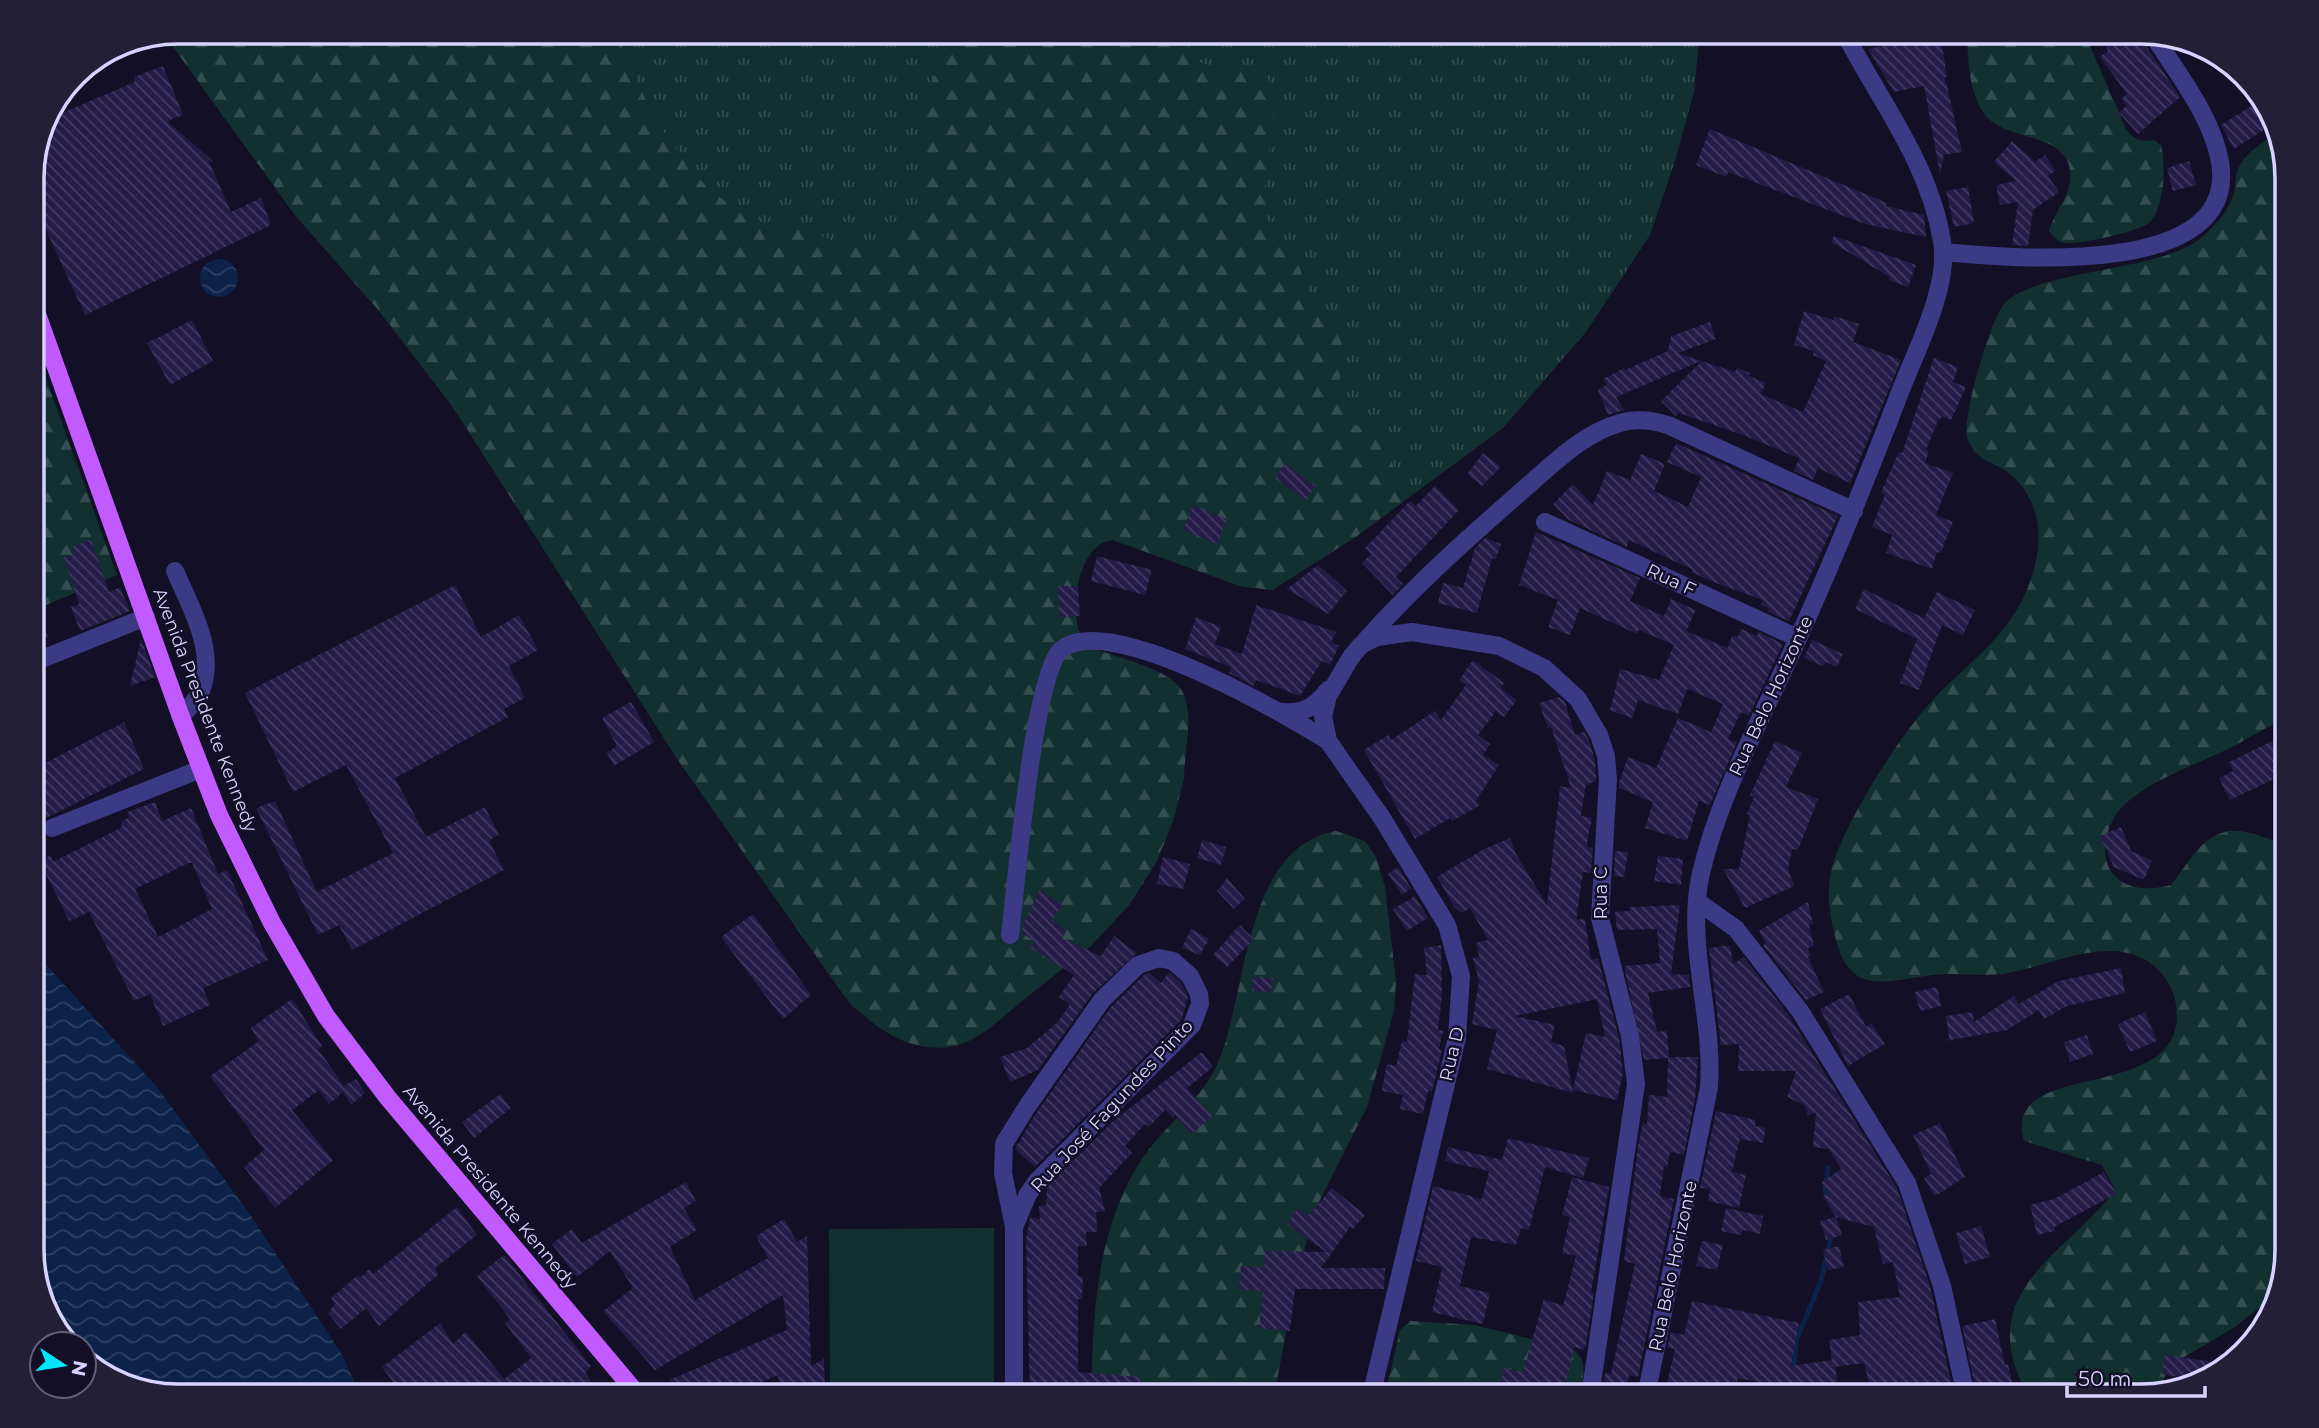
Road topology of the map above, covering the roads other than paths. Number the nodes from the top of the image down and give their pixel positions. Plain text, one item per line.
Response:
1 (1851, 44) edge
2 (2159, 45) edge
3 (1943, 252) junction
4 (44, 333) edge
5 (1854, 511) junction
6 (1545, 522) dead end
7 (175, 571) dead end
8 (1409, 592) junction
9 (146, 617) junction
10 (1412, 632) junction
11 (1798, 638) junction
12 (1361, 645) junction
13 (44, 658) edge
14 (1340, 673) junction
15 (1282, 712) junction
16 (181, 717) junction
17 (1328, 741) junction
18 (201, 769) junction
19 (52, 828) dead end
20 (1697, 901) junction
21 (1010, 935) dead end
22 (1014, 1227) junction
23 (629, 1384) edge
24 (1014, 1384) edge
25 (1374, 1384) edge
26 (1592, 1384) edge
27 (1648, 1384) edge
28 (1963, 1384) edge

1 - 3 street, Rua Belo Horizonte
2 - 3 street
3 - 5 street, Rua Belo Horizonte
4 - 9 main road, Avenida Presidente Kennedy
5 - 8 street
5 - 11 street, Rua Belo Horizonte
6 - 11 street, Rua F
7 - 16 street
8 - 10 street
8 - 12 street
9 - 13 street
9 - 16 main road, Avenida Presidente Kennedy
10 - 12 street, Rua C
10 - 26 street, Rua C
11 - 20 street, Rua Belo Horizonte
12 - 14 street
14 - 15 street
14 - 17 street, Rua D
15 - 17 street, Rua D
15 - 21 street, Rua D
16 - 18 main road, Avenida Presidente Kennedy
17 - 25 street, Rua D
18 - 19 street
18 - 23 main road, Avenida Presidente Kennedy
20 - 27 street, Rua Belo Horizonte
20 - 28 street
22 - 22 street, Rua José Fagundes Pinto
22 - 24 street, Rua José Fagundes Pinto

